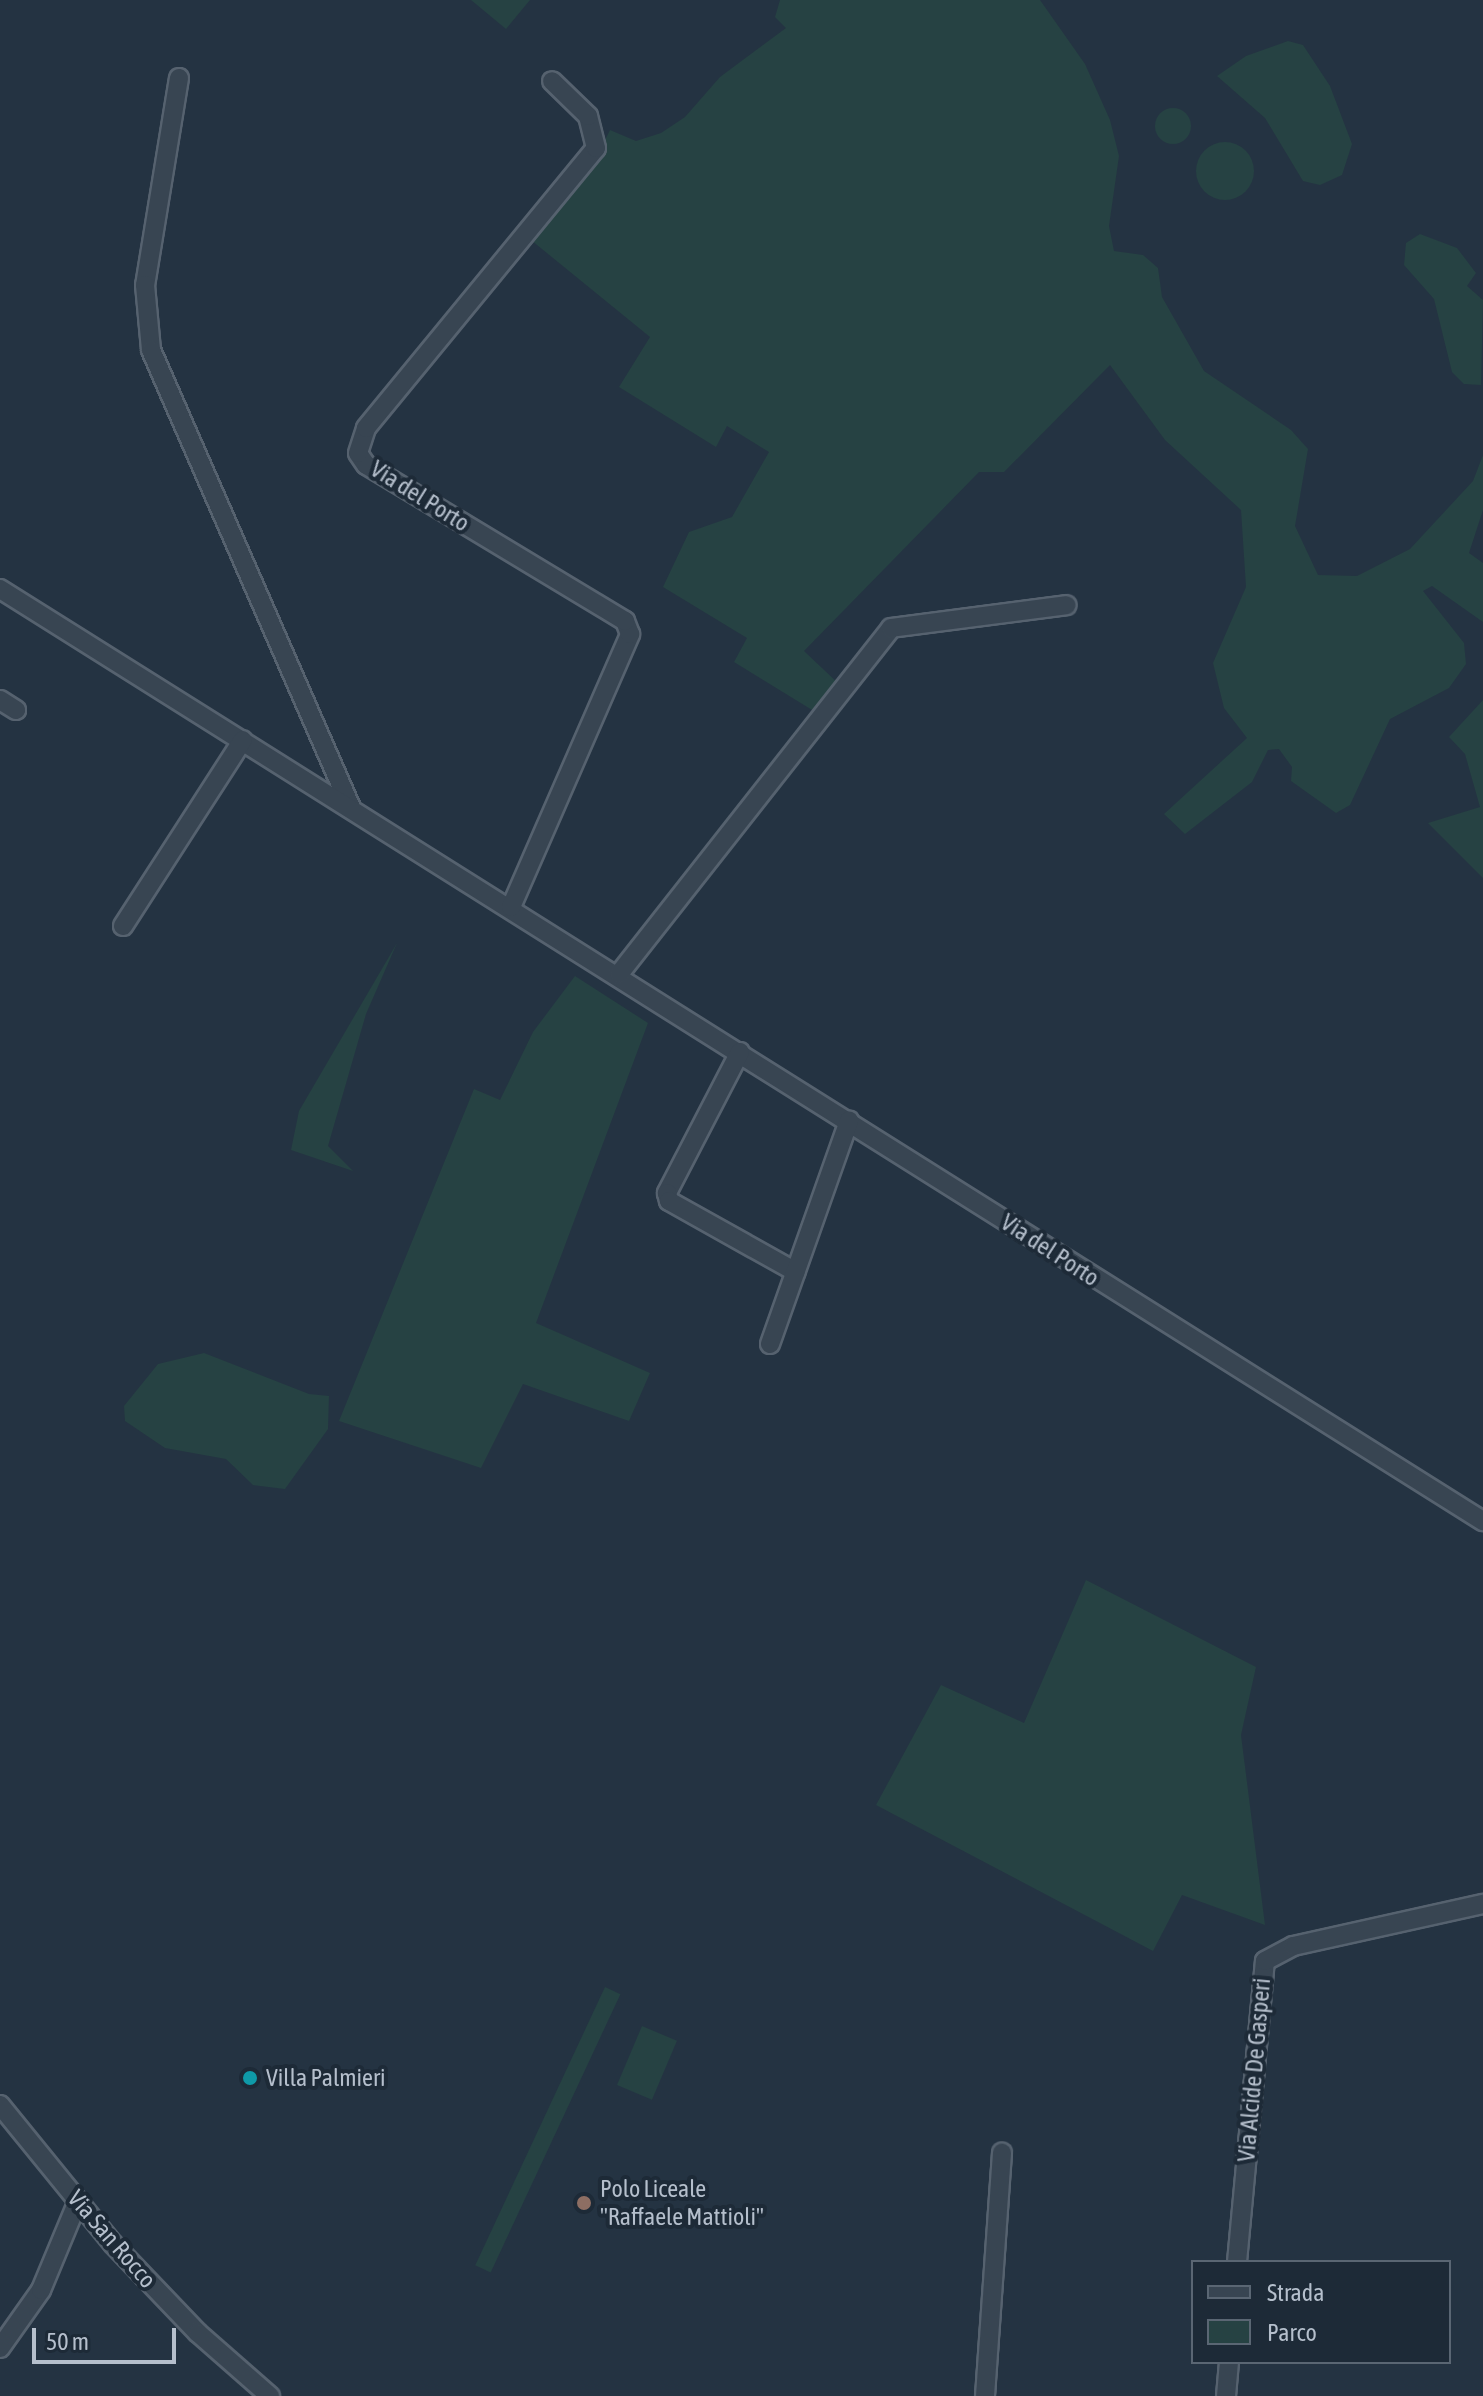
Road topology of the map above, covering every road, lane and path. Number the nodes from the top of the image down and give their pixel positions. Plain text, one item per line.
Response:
1 (179, 78) dead end
2 (552, 81) dead end
3 (2, 594) edge
4 (1067, 605) dead end
5 (243, 740) junction
6 (350, 806) junction
7 (511, 907) junction
8 (123, 926) dead end
9 (619, 974) junction
10 (740, 1052) junction
11 (849, 1121) junction
12 (796, 1272) junction
13 (770, 1344) dead end
14 (1483, 1521) edge
15 (1483, 1904) edge
16 (0, 2105) edge
17 (1002, 2153) dead end
18 (78, 2201) junction
19 (1237, 2260) edge
20 (0, 2348) edge
21 (1229, 2364) edge
22 (270, 2396) edge
23 (985, 2396) edge
24 (1226, 2396) edge

1 - 6 street
2 - 7 street, Via del Porto
3 - 5 street, Via del Porto
4 - 9 street
5 - 6 street, Via del Porto
5 - 8 street
6 - 7 street, Via del Porto
7 - 9 street, Via del Porto
9 - 10 street, Via del Porto
10 - 11 street, Via del Porto
10 - 12 street
11 - 12 street
11 - 14 street, Via del Porto
12 - 13 street
15 - 19 street, Via Alcide De Gasperi
16 - 18 street, Via San Rocco
17 - 23 street
18 - 20 street
18 - 22 street, Via San Rocco
21 - 24 street

